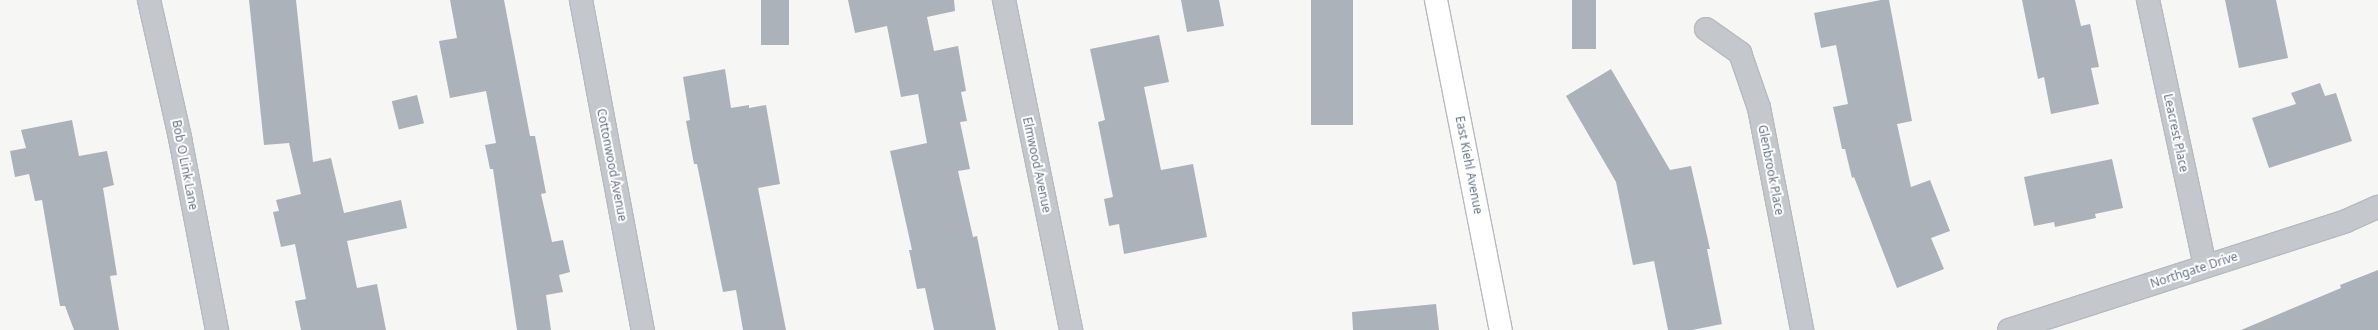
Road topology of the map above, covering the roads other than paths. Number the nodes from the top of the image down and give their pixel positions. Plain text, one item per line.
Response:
1 (149, 0) edge
2 (581, 0) edge
3 (1004, 0) edge
4 (1436, 0) edge
5 (2148, 0) edge
6 (1706, 29) dead end
7 (2378, 208) edge
8 (2205, 266) junction
9 (217, 330) edge
10 (643, 330) edge
11 (1071, 330) edge
12 (1501, 330) edge
13 (1802, 330) edge
14 (2009, 330) edge

1 - 9 street, Bob O Link Lane
2 - 10 street, Cottonwood Avenue
3 - 11 street, Elmwood Avenue
4 - 12 main road, East Kiehl Avenue
5 - 8 street, Leacrest Place
6 - 13 street, Glenbrook Place
7 - 8 street, Northgate Drive
8 - 14 street, Northgate Drive

